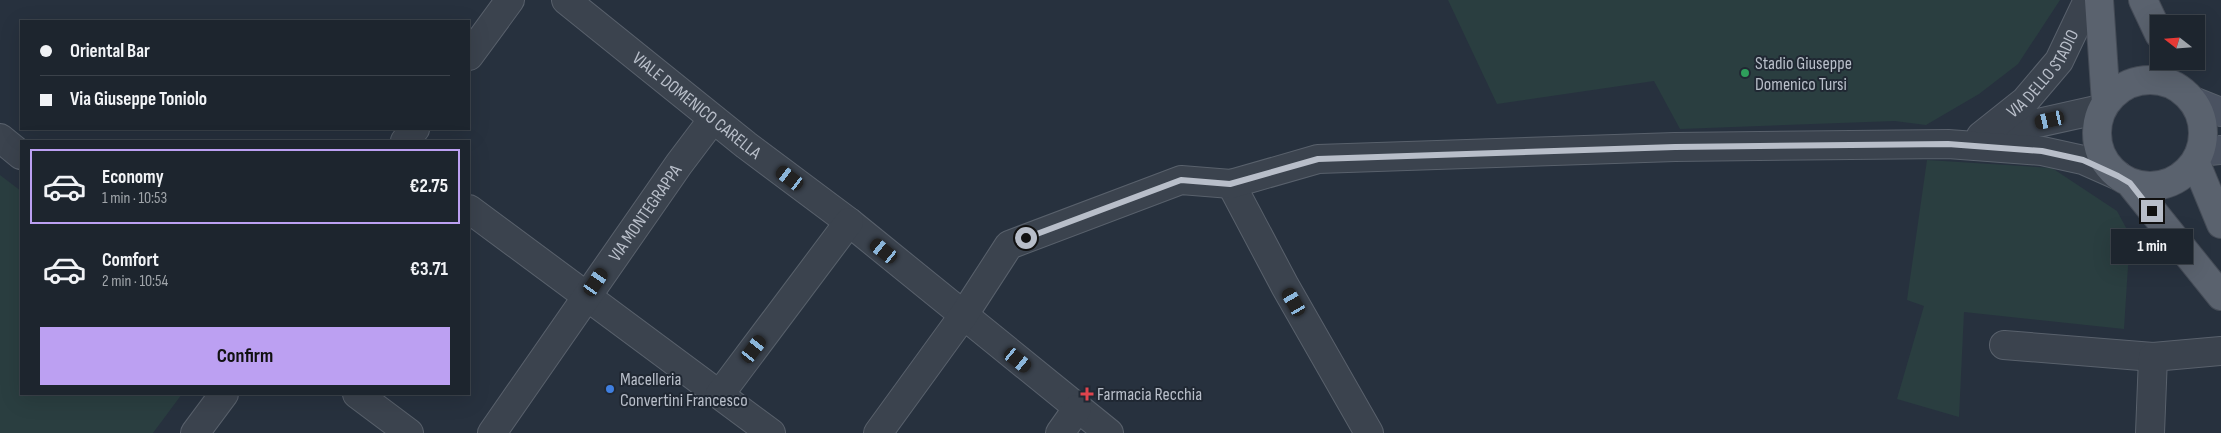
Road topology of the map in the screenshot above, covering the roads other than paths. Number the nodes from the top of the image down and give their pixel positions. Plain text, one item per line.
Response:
1 (510, 0) edge
2 (566, 0) edge
3 (2088, 0) edge
4 (2099, 0) edge
5 (2143, 0) edge
6 (2150, 15) edge
7 (470, 55) edge
8 (2176, 70) edge
9 (2190, 98) junction
10 (2103, 106) junction
11 (2221, 112) edge
12 (713, 119) junction
13 (414, 130) edge
14 (1981, 136) junction
15 (0, 138) edge
16 (406, 140) edge
17 (1948, 144) junction
18 (20, 153) edge
19 (2205, 154) edge
20 (2124, 180) junction
21 (1230, 184) junction
22 (470, 210) edge
23 (849, 222) junction
24 (2221, 224) edge
25 (2221, 296) edge
26 (586, 297) junction
27 (964, 316) junction
28 (2004, 345) dead end
29 (2221, 351) edge
30 (2153, 357) junction
31 (720, 394) junction
32 (223, 395) edge
33 (358, 395) edge
34 (1077, 409) junction
35 (195, 433) edge
36 (409, 433) edge
37 (492, 433) edge
38 (771, 433) edge
39 (878, 433) edge
40 (1060, 433) edge
41 (1109, 433) edge
42 (1369, 433) edge
43 (2150, 433) edge

1 - 7 street
2 - 12 street, VIALE DOMENICO CARELLA
3 - 14 street, VIA DELLO STADIO
4 - 10 main road, VIA DELLO STADIO
5 - 6 main road
8 - 9 main road
9 - 10 main road
9 - 11 main road
9 - 19 main road
10 - 14 street
10 - 20 main road
12 - 23 street, VIALE DOMENICO CARELLA
12 - 26 street, VIA MONTEGRAPPA
13 - 16 street
14 - 17 street
15 - 18 street
17 - 20 street
17 - 21 street
19 - 20 main road
19 - 24 main road
20 - 25 main road
21 - 27 street
21 - 42 street
22 - 26 street
23 - 27 street, VIALE DOMENICO CARELLA
23 - 31 street
26 - 31 street
26 - 37 street, VIA MONTEGRAPPA
27 - 34 street, VIALE DOMENICO CARELLA
27 - 39 street
28 - 30 street
29 - 30 street
30 - 43 street
31 - 38 street
32 - 35 street
33 - 36 street
34 - 40 street
34 - 41 street, VIALE DOMENICO CARELLA

